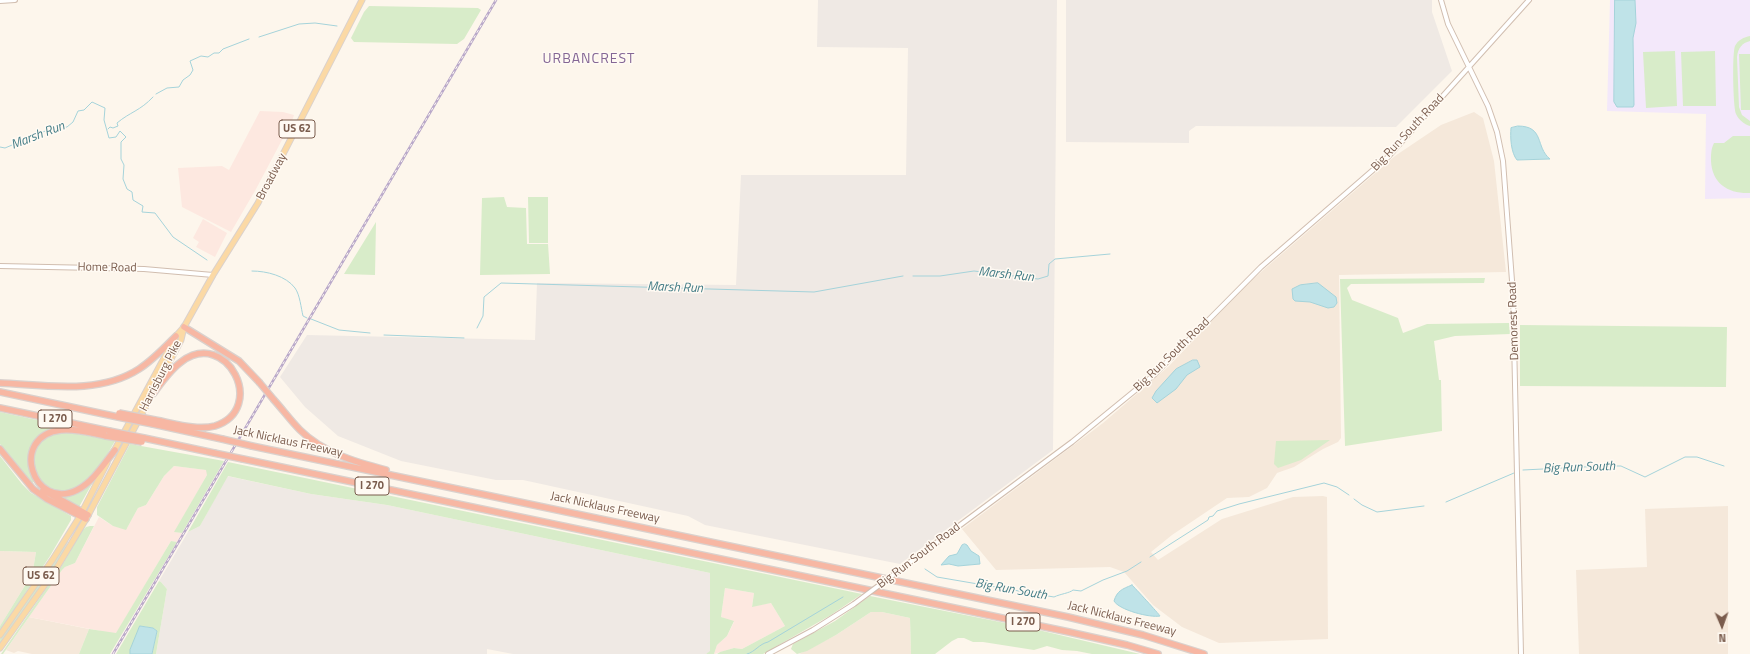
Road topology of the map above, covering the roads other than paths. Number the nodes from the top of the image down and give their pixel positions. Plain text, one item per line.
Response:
1 (15, 0) edge
2 (362, 0) edge
3 (1441, 0) edge
4 (1529, 0) edge
5 (0, 1) edge
6 (1469, 67) junction
7 (0, 266) edge
8 (213, 275) junction
9 (184, 327) junction
10 (176, 336) junction
11 (0, 383) edge
12 (0, 392) edge
13 (153, 394) junction
14 (0, 408) edge
15 (154, 422) junction
16 (108, 433) junction
17 (0, 449) edge
18 (114, 450) junction
19 (38, 483) junction
20 (434, 483) junction
21 (80, 514) junction
22 (87, 517) junction
23 (0, 635) edge
24 (0, 648) edge
25 (768, 654) edge
26 (1158, 654) edge
27 (1204, 654) edge
28 (1521, 654) edge

1 - 5 street
2 - 8 main road, Broadway / US 62
3 - 6 street, Demorest Road
4 - 6 street, Big Run South Road
6 - 25 street, Big Run South Road, bridge
6 - 28 street, Demorest Road
7 - 8 street, Home Road
8 - 9 main road, Broadway / US 62
9 - 10 main road, Harrisburg Pike / US 62
9 - 13 main road, Harrisburg Pike / US 62
9 - 20 highway, bridge
10 - 11 highway
10 - 18 main road, Harrisburg Pike / US 62
12 - 15 highway, Jack Nicklaus Freeway / I 270, bridge
13 - 15 highway
13 - 22 main road, Harrisburg Pike / US 62
14 - 16 highway, Jack Nicklaus Freeway / I 270
15 - 20 highway, Jack Nicklaus Freeway / I 270, bridge
16 - 19 highway
16 - 26 highway, Jack Nicklaus Freeway / I 270, bridge
17 - 21 highway
18 - 19 highway
18 - 21 main road, Harrisburg Pike / US 62
19 - 21 highway
20 - 27 highway, Jack Nicklaus Freeway / I 270
21 - 22 highway
21 - 23 main road, Harrisburg Pike / US 62
22 - 24 main road, Harrisburg Pike / US 62

